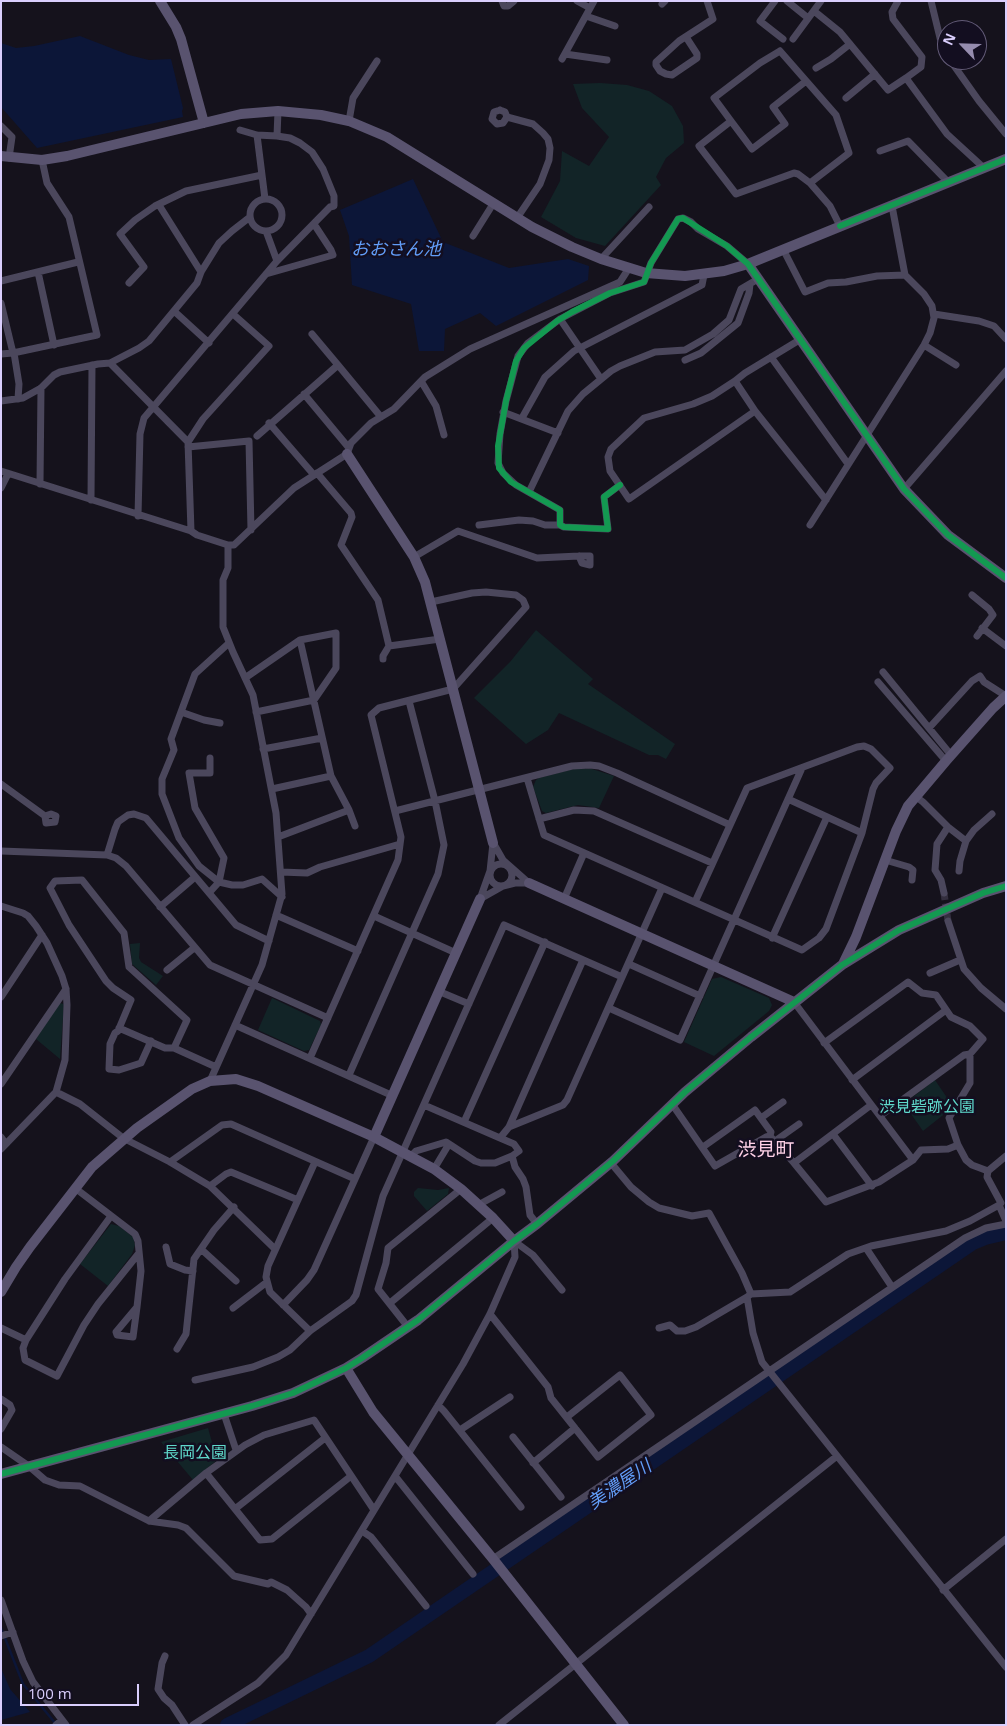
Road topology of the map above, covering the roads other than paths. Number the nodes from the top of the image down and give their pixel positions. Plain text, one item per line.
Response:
1 (160, 1) edge
2 (502, 1) edge
3 (514, 1) edge
4 (577, 1) edge
5 (707, 1) edge
6 (775, 1) edge
7 (786, 1) edge
8 (821, 1) edge
9 (898, 1) edge
10 (931, 1) edge
11 (592, 5) edge
12 (814, 11) junction
13 (586, 16) junction
14 (808, 18) junction
15 (615, 26) dead end
16 (937, 26) edge
17 (686, 36) junction
18 (793, 39) dead end
19 (783, 40) dead end
20 (850, 44) junction
21 (607, 60) dead end
22 (377, 62) dead end
23 (816, 68) dead end
24 (957, 70) edge
25 (875, 74) junction
26 (906, 78) junction
27 (806, 81) junction
28 (846, 98) dead end
29 (278, 111) junction
30 (507, 117) dead end
31 (204, 122) junction
32 (349, 122) junction
33 (731, 122) junction
34 (1, 126) edge
35 (240, 130) dead end
36 (1006, 134) edge
37 (257, 135) junction
38 (277, 136) junction
39 (880, 151) dead end
40 (5, 157) edge
41 (1006, 159) edge
42 (42, 160) junction
43 (984, 168) junction
44 (262, 175) junction
45 (810, 183) junction
46 (949, 183) junction
47 (265, 199) junction
48 (493, 204) junction
49 (158, 205) junction
50 (892, 206) junction
51 (648, 207) dead end
52 (250, 217) junction
53 (517, 218) junction
54 (314, 224) junction
55 (840, 226) junction
56 (266, 231) junction
57 (473, 236) dead end
58 (783, 249) junction
59 (601, 259) junction
60 (277, 261) junction
61 (78, 262) junction
62 (748, 264) junction
63 (629, 268) junction
64 (38, 272) junction
65 (201, 272) junction
66 (646, 273) junction
67 (266, 274) junction
68 (704, 275) junction
69 (905, 275) junction
70 (1, 281) edge
71 (754, 282) junction
72 (129, 283) dead end
73 (1, 303) edge
74 (174, 311) junction
75 (233, 314) junction
76 (934, 314) junction
77 (560, 319) junction
78 (312, 334) dead end
79 (1006, 339) edge
80 (801, 340) junction
81 (208, 342) junction
82 (54, 345) junction
83 (924, 345) junction
84 (579, 347) junction
85 (14, 353) junction
86 (1, 354) edge
87 (771, 358) junction
88 (685, 360) dead end
89 (110, 363) junction
90 (92, 365) junction
91 (956, 365) dead end
92 (338, 366) junction
93 (1006, 371) edge
94 (601, 379) junction
95 (421, 381) junction
96 (735, 381) junction
97 (41, 388) junction
98 (304, 394) junction
99 (18, 399) junction
100 (1, 400) edge
101 (154, 407) junction
102 (755, 411) junction
103 (503, 412) junction
104 (381, 416) junction
105 (522, 418) junction
106 (270, 423) junction
107 (558, 433) junction
108 (444, 434) dead end
109 (866, 435) junction
110 (256, 436) dead end
111 (188, 445) junction
112 (348, 451) junction
113 (848, 464) junction
114 (4, 472) edge
115 (316, 474) junction
116 (40, 484) junction
117 (620, 485) junction
118 (1, 488) edge
119 (904, 489) junction
120 (529, 492) junction
121 (91, 500) junction
122 (826, 500) junction
123 (138, 516) junction
124 (479, 525) dead end
125 (560, 525) junction
126 (810, 525) dead end
127 (251, 530) junction
128 (191, 531) junction
129 (228, 545) junction
130 (578, 556) dead end
131 (414, 557) junction
132 (1006, 578) edge
133 (972, 595) dead end
134 (431, 602) junction
135 (982, 628) junction
136 (977, 636) dead end
137 (440, 638) junction
138 (300, 640) junction
139 (229, 643) junction
140 (389, 646) junction
141 (1006, 646) edge
142 (383, 660) dead end
143 (883, 672) dead end
144 (245, 678) junction
145 (878, 682) dead end
146 (453, 689) junction
147 (1006, 696) edge
148 (314, 700) junction
149 (409, 701) junction
150 (181, 712) junction
151 (256, 712) junction
152 (220, 723) dead end
153 (929, 728) junction
154 (322, 738) junction
155 (263, 749) junction
156 (210, 758) dead end
157 (948, 758) junction
158 (802, 768) junction
159 (331, 776) junction
160 (527, 778) junction
161 (1, 784) edge
162 (272, 789) junction
163 (479, 789) junction
164 (914, 796) junction
165 (788, 799) junction
166 (435, 801) junction
167 (349, 810) junction
168 (395, 811) junction
169 (992, 814) dead end
170 (45, 816) dead end
171 (827, 817) junction
172 (539, 818) junction
173 (730, 825) junction
174 (355, 826) dead end
175 (948, 827) junction
176 (862, 833) junction
177 (278, 837) junction
178 (966, 841) junction
179 (494, 843) junction
180 (400, 844) junction
181 (1, 851) edge
182 (584, 853) junction
183 (106, 855) junction
184 (885, 860) junction
185 (712, 863) junction
186 (509, 866) junction
187 (490, 871) junction
188 (959, 871) dead end
189 (281, 872) junction
190 (195, 877) junction
191 (912, 880) dead end
192 (219, 882) junction
193 (529, 883) junction
194 (503, 886) junction
195 (1006, 886) edge
196 (662, 888) junction
197 (209, 893) junction
198 (944, 894) tunnel mouth
199 (282, 897) junction
200 (564, 898) junction
201 (480, 899) junction
202 (695, 902) junction
203 (160, 907) junction
204 (2, 909) edge
205 (276, 915) junction
206 (374, 916) junction
207 (734, 920) junction
208 (948, 921) tunnel mouth
209 (642, 933) junction
210 (413, 934) junction
211 (42, 935) junction
212 (772, 938) junction
213 (269, 941) junction
214 (545, 942) junction
215 (194, 948) junction
216 (358, 951) junction
217 (456, 953) junction
218 (583, 960) junction
219 (960, 960) junction
220 (629, 964) junction
221 (842, 965) junction
222 (714, 966) junction
223 (167, 970) dead end
224 (930, 973) dead end
225 (622, 977) junction
226 (253, 985) junction
227 (66, 989) junction
228 (438, 991) junction
229 (700, 996) junction
230 (1, 997) edge
231 (794, 1002) junction
232 (469, 1004) junction
233 (609, 1008) junction
234 (1006, 1008) edge
235 (946, 1010) junction
236 (328, 1018) junction
237 (235, 1025) junction
238 (119, 1028) junction
239 (151, 1041) junction
240 (824, 1043) junction
241 (174, 1048) junction
242 (970, 1054) junction
243 (310, 1058) junction
244 (216, 1067) junction
245 (349, 1075) junction
246 (210, 1080) junction
247 (852, 1080) junction
248 (1, 1084) edge
249 (56, 1092) junction
250 (391, 1095) junction
251 (783, 1102) dead end
252 (672, 1104) junction
253 (424, 1105) junction
254 (871, 1105) junction
255 (880, 1116) junction
256 (761, 1118) junction
257 (464, 1122) junction
258 (799, 1124) dead end
259 (509, 1127) junction
260 (832, 1134) junction
261 (374, 1137) junction
262 (1, 1138) edge
263 (123, 1138) junction
264 (500, 1138) junction
265 (773, 1139) junction
266 (449, 1144) junction
267 (958, 1145) junction
268 (4, 1147) edge
269 (702, 1147) junction
270 (406, 1154) junction
271 (512, 1156) junction
272 (1006, 1156) edge
273 (913, 1160) junction
274 (170, 1162) junction
275 (315, 1162) junction
276 (610, 1163) junction
277 (794, 1163) junction
278 (434, 1169) junction
279 (988, 1171) junction
280 (355, 1180) junction
281 (210, 1186) junction
282 (872, 1186) junction
283 (75, 1188) junction
284 (461, 1189) junction
285 (502, 1192) dead end
286 (298, 1200) junction
287 (480, 1204) junction
288 (998, 1205) junction
289 (234, 1207) junction
290 (112, 1216) junction
291 (494, 1218) junction
292 (1006, 1223) edge
293 (537, 1224) junction
294 (514, 1241) junction
295 (166, 1247) dead end
296 (275, 1248) junction
297 (866, 1248) junction
298 (201, 1249) junction
299 (139, 1252) junction
300 (193, 1271) junction
301 (236, 1282) dead end
302 (267, 1282) junction
303 (892, 1286) junction
304 (562, 1290) dead end
305 (1, 1292) edge
306 (749, 1296) junction
307 (390, 1303) junction
308 (283, 1305) junction
309 (137, 1307) dead end
310 (233, 1308) dead end
311 (490, 1314) junction
312 (408, 1327) junction
313 (1, 1328) edge
314 (659, 1328) dead end
315 (310, 1332) junction
316 (26, 1340) junction
317 (177, 1349) dead end
318 (346, 1368) junction
319 (770, 1371) junction
320 (195, 1380) dead end
321 (510, 1397) dead end
322 (1, 1399) edge
323 (438, 1406) junction
324 (224, 1414) junction
325 (567, 1418) junction
326 (575, 1428) junction
327 (1, 1429) edge
328 (460, 1430) junction
329 (513, 1437) dead end
330 (325, 1438) junction
331 (1, 1447) edge
332 (236, 1450) junction
333 (409, 1454) junction
334 (837, 1456) junction
335 (533, 1463) junction
336 (30, 1467) junction
337 (206, 1473) junction
338 (1, 1474) edge
339 (352, 1476) junction
340 (395, 1476) junction
341 (561, 1497) dead end
342 (522, 1507) dead end
343 (235, 1509) junction
344 (374, 1510) junction
345 (149, 1521) junction
346 (362, 1531) junction
347 (1006, 1539) edge
348 (494, 1559) junction
349 (473, 1574) dead end
350 (943, 1590) junction
351 (1, 1600) edge
352 (426, 1606) dead end
353 (311, 1614) junction
354 (11, 1633) junction
355 (1, 1636) edge
356 (165, 1656) dead end
357 (576, 1664) junction
358 (1006, 1667) edge
359 (61, 1723) edge
360 (185, 1725) edge
361 (193, 1725) edge
362 (499, 1725) edge
363 (624, 1725) edge

1 - 31 street
2 - 3 street
4 - 11 street
5 - 17 street
6 - 19 street
7 - 14 street
8 - 12 street
9 - 26 street
10 - 16 street
11 - 13 street
12 - 14 street
12 - 20 street
13 - 15 street
13 - 21 street
14 - 18 street
17 - 17 street
20 - 23 street
20 - 25 street
22 - 32 street
24 - 36 street
25 - 26 street
25 - 28 street
26 - 43 street
27 - 33 street
27 - 33 street
27 - 45 street
29 - 31 street
29 - 32 street
29 - 38 street
30 - 53 street
31 - 42 street
32 - 48 street
33 - 45 street
34 - 40 street
35 - 37 street
37 - 38 street
37 - 44 street
38 - 54 street
39 - 46 street
40 - 42 street
41 - 43 street
42 - 61 street
43 - 46 street
44 - 47 street
44 - 49 street
45 - 55 street
46 - 50 street
47 - 52 street
47 - 56 street
48 - 53 street
48 - 57 street
49 - 65 street
49 - 72 street
50 - 55 street
50 - 69 street
51 - 59 street
52 - 56 street
52 - 65 street
53 - 59 street
54 - 60 street
54 - 67 street
55 - 58 street
56 - 60 street
58 - 62 street
58 - 69 street
59 - 63 street
60 - 67 street
61 - 64 street
61 - 82 street
62 - 66 street
62 - 68 street
62 - 71 street
63 - 66 street
63 - 95 street
64 - 70 street
64 - 82 street
65 - 74 street
66 - 68 street
66 - 77 street
67 - 75 street
68 - 84 street
69 - 76 street
71 - 80 street
71 - 88 street
71 - 94 street
73 - 85 street
74 - 81 street
74 - 89 street
75 - 81 street
75 - 111 street
76 - 79 street
76 - 83 street
77 - 84 street
77 - 103 street
78 - 92 street
80 - 87 street
80 - 109 street
81 - 101 street
82 - 85 street
83 - 91 street
83 - 109 street
84 - 94 street
84 - 105 street
85 - 86 street
85 - 99 street
87 - 96 street
87 - 113 street
89 - 90 street
89 - 101 street
90 - 97 street
90 - 121 street
92 - 98 street
92 - 104 street
93 - 119 street
94 - 107 street
95 - 104 street
95 - 108 street
96 - 102 street
96 - 117 street
97 - 99 street
97 - 116 street
98 - 106 street
98 - 112 street
99 - 100 street
101 - 111 street
101 - 123 street
102 - 117 street
102 - 122 street
103 - 105 street
103 - 120 street
104 - 112 street
105 - 107 street
106 - 110 street
106 - 115 street
107 - 120 street
109 - 113 street
109 - 119 street
111 - 127 street
111 - 128 street
112 - 115 street
112 - 131 street
113 - 122 street
114 - 116 street
114 - 118 street
115 - 127 street
115 - 140 street
116 - 121 street
117 - 125 street
119 - 132 street
120 - 125 street
121 - 123 street
122 - 126 street
123 - 128 street
124 - 125 street
127 - 129 street
128 - 129 street
129 - 139 street
130 - 131 street
131 - 134 street
133 - 135 street
134 - 137 street
134 - 146 street
135 - 136 street
135 - 141 street
137 - 140 street
137 - 146 street
138 - 144 street
138 - 148 street
138 - 148 street
139 - 144 street
139 - 150 street
140 - 142 street
143 - 153 street
144 - 151 street
145 - 157 street
146 - 149 street
146 - 163 street
147 - 153 street
147 - 157 street
148 - 151 street
148 - 154 street
149 - 166 street
149 - 168 street
150 - 152 street
150 - 192 street
151 - 155 street
153 - 157 street
154 - 155 street
154 - 159 street
155 - 162 street
156 - 192 street
157 - 164 street
158 - 165 street
158 - 173 street
158 - 176 street
159 - 162 street
159 - 167 street
160 - 163 street
160 - 172 street
160 - 173 street
161 - 170 street
162 - 177 street
163 - 166 street
163 - 179 street
164 - 175 street
164 - 184 street
165 - 171 street
165 - 207 street
166 - 168 street
166 - 210 street
167 - 174 street
167 - 177 street
168 - 180 street
169 - 178 street
171 - 176 street
171 - 212 street
172 - 182 street
172 - 185 street
173 - 185 street
175 - 178 street
175 - 198 street
176 - 212 street
177 - 189 street
178 - 188 street
179 - 186 street
179 - 187 street
180 - 189 street
180 - 206 street
181 - 183 street
182 - 196 street
182 - 200 street
183 - 190 street
183 - 203 street
184 - 191 street
184 - 221 street
185 - 202 street
186 - 187 street
186 - 193 street
186 - 194 street
187 - 194 street
187 - 201 street
189 - 199 street
190 - 197 street
190 - 203 street
192 - 197 street
192 - 199 street
193 - 194 street
193 - 200 street
194 - 201 street
195 - 221 street
196 - 202 street
196 - 209 street
197 - 213 street
199 - 205 street
200 - 209 street
201 - 217 street
202 - 207 street
203 - 215 street
204 - 211 street
205 - 213 street
205 - 216 street
206 - 210 street
206 - 216 street
207 - 212 street
207 - 222 street
208 - 219 street
209 - 220 street
209 - 222 street
210 - 217 street
210 - 245 street
211 - 227 street
211 - 230 street
213 - 226 street
214 - 218 street
214 - 232 street
214 - 257 street
215 - 223 street
215 - 226 street
216 - 236 street
217 - 228 street
218 - 225 street
218 - 259 street
219 - 224 street
219 - 234 street
220 - 225 street
220 - 229 street
221 - 231 street
222 - 229 street
222 - 231 street
225 - 233 street
226 - 236 street
226 - 237 street
227 - 248 street
227 - 249 street
228 - 232 street
228 - 250 street
229 - 233 street
231 - 240 street
231 - 252 street
232 - 253 street
233 - 259 street
235 - 240 street
235 - 242 street
235 - 247 street
236 - 243 street
237 - 243 street
237 - 244 street
238 - 239 street
238 - 239 street
238 - 241 street
239 - 241 street
240 - 247 street
241 - 244 street
242 - 255 street
242 - 267 street
243 - 245 street
244 - 246 street
245 - 250 street
246 - 261 street
246 - 263 street
247 - 254 street
249 - 263 street
249 - 268 street
250 - 261 street
251 - 256 street
252 - 269 street
252 - 276 street
253 - 257 street
253 - 270 street
254 - 255 street
254 - 260 street
255 - 273 street
256 - 265 street
256 - 269 street
257 - 264 street
258 - 265 street
259 - 264 street
260 - 277 street
260 - 282 street
261 - 270 street
261 - 280 street
262 - 268 street
263 - 274 street
263 - 283 street
264 - 271 street
265 - 269 street
265 - 277 street
266 - 270 street
266 - 271 street
266 - 278 street
267 - 273 street
267 - 279 street
270 - 278 street
270 - 315 street
271 - 293 street
272 - 279 street
273 - 282 street
274 - 275 street
274 - 281 street
275 - 280 street
275 - 286 street
276 - 293 street
276 - 306 street
277 - 282 street
278 - 284 street
279 - 288 street
280 - 308 street
281 - 286 street
281 - 289 street
283 - 290 street
283 - 305 street
284 - 287 street
284 - 307 street
285 - 287 street
286 - 296 street
287 - 291 street
288 - 292 street
288 - 297 street
289 - 296 street
289 - 298 street
290 - 299 street
290 - 316 street
291 - 294 street
291 - 307 street
292 - 303 street
293 - 294 street
294 - 304 street
294 - 311 street
294 - 312 street
295 - 300 street
296 - 302 street
297 - 303 street
297 - 306 street
298 - 300 street
298 - 301 street
299 - 309 street
299 - 316 street
300 - 317 street
302 - 308 street
302 - 310 street
303 - 319 street
306 - 314 street
306 - 319 street
307 - 312 street
308 - 315 street
311 - 323 street
311 - 325 street
312 - 318 street
313 - 316 street
315 - 320 street
318 - 324 street
318 - 333 street
319 - 334 street
319 - 348 street
321 - 328 street
322 - 327 street
323 - 328 street
323 - 333 street
324 - 332 street
324 - 336 street
325 - 326 street
325 - 326 street
326 - 335 street
328 - 342 street
329 - 335 street
330 - 332 street
330 - 339 street
330 - 343 street
331 - 336 street
332 - 337 street
333 - 340 street
333 - 348 street
334 - 350 street
334 - 357 street
335 - 341 street
336 - 338 street
336 - 345 street
337 - 343 street
337 - 345 street
339 - 343 street
339 - 344 street
340 - 344 street
340 - 349 street
344 - 346 street
345 - 353 street
346 - 352 street
346 - 353 street
347 - 350 street
348 - 357 street
350 - 358 street
351 - 354 street
353 - 361 street
354 - 355 street
354 - 359 street
356 - 360 street
357 - 362 street
357 - 363 street

